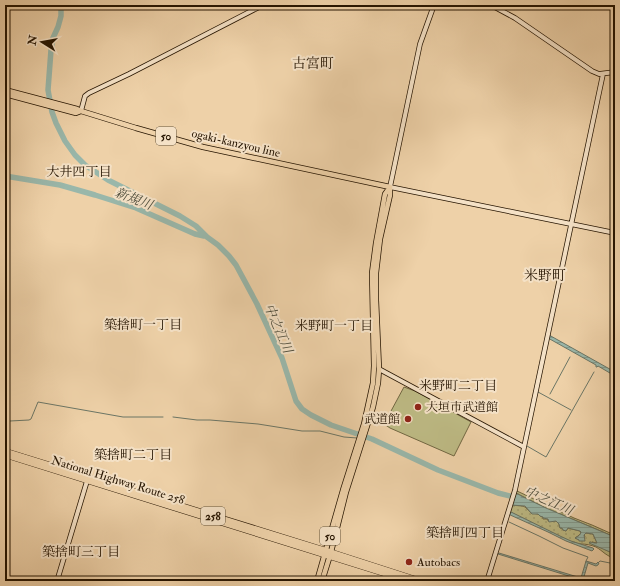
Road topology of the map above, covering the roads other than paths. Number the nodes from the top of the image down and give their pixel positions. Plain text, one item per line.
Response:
1 (263, 5) edge
2 (434, 5) edge
3 (491, 5) edge
4 (615, 72) edge
5 (603, 74) junction
6 (5, 90) edge
7 (5, 94) edge
8 (37, 100) junction
9 (81, 112) junction
10 (390, 186) junction
11 (571, 224) junction
12 (615, 233) edge
13 (377, 245) junction
14 (379, 369) junction
15 (365, 424) junction
16 (524, 447) junction
17 (5, 451) edge
18 (5, 455) edge
19 (87, 481) junction
20 (328, 554) junction
21 (57, 581) edge
22 (317, 581) edge
23 (322, 581) edge
24 (408, 581) edge
25 (421, 581) edge
26 (487, 581) edge

1 - 9 street
2 - 10 street
3 - 5 street
4 - 5 street
5 - 11 street
6 - 8 main road, ogaki-kanzyou line / 50
7 - 8 main road, ogaki-kanzyou line / 50
8 - 9 main road, ogaki-kanzyou line / 50
9 - 10 main road, ogaki-kanzyou line / 50
10 - 11 street
10 - 13 main road, 50
11 - 12 street
11 - 16 street
13 - 14 main road, 50
13 - 15 main road, 50
14 - 15 main road, 50
14 - 16 street
15 - 20 main road, 50
16 - 26 street
17 - 20 highway, National Highway Route 258 / 258
18 - 19 highway, National Highway Route 258 / 258
19 - 20 highway, National Highway Route 258 / 258
19 - 21 street
20 - 22 main road, 50
20 - 23 main road, 50
20 - 24 highway, National Highway Route 258 / 258
20 - 25 highway, National Highway Route 258 / 258

